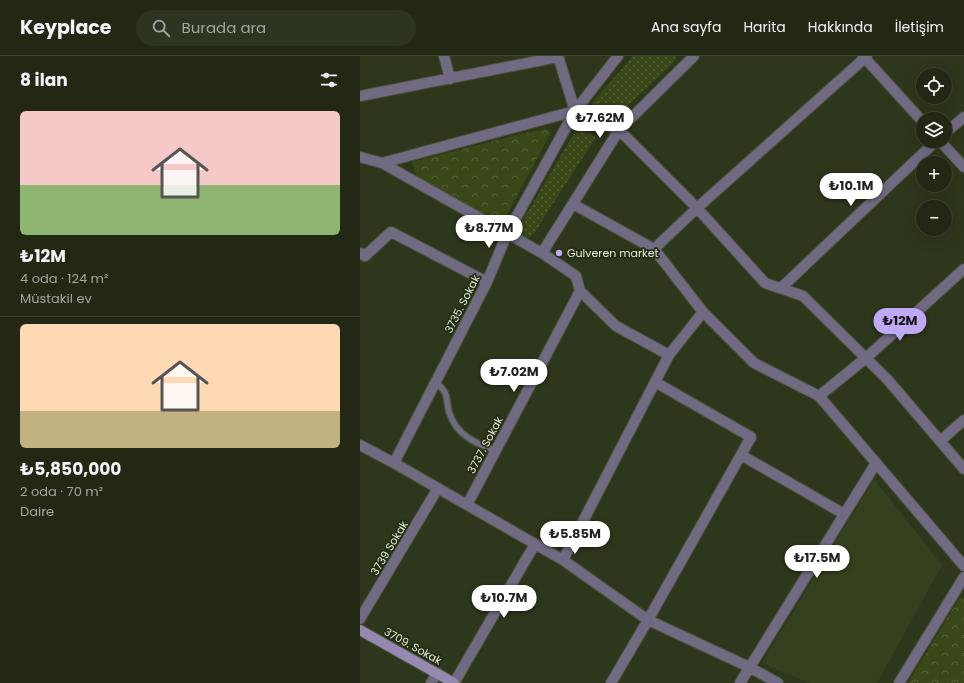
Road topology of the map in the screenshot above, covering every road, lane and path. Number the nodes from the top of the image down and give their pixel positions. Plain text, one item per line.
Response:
1 (444, 56) edge
2 (558, 56) edge
3 (618, 56) edge
4 (694, 56) edge
5 (865, 57) edge
6 (450, 78) junction
7 (360, 96) edge
8 (576, 112) junction
9 (916, 114) edge
10 (964, 117) edge
11 (952, 127) edge
12 (619, 130) junction
13 (929, 148) edge
14 (946, 148) edge
15 (360, 157) edge
16 (382, 163) junction
17 (964, 167) edge
18 (573, 204) junction
19 (697, 208) junction
20 (507, 234) junction
21 (654, 248) junction
22 (542, 253) junction
23 (362, 258) edge
24 (964, 269) edge
25 (486, 282) junction
26 (781, 288) junction
27 (580, 291) junction
28 (703, 312) junction
29 (669, 355) junction
30 (866, 358) junction
31 (435, 382) junction
32 (655, 382) junction
33 (819, 396) junction
34 (964, 420) edge
35 (940, 441) junction
36 (360, 445) edge
37 (496, 452) junction
38 (741, 455) junction
39 (394, 463) junction
40 (876, 463) junction
41 (964, 469) edge
42 (438, 488) junction
43 (467, 505) junction
44 (844, 514) junction
45 (535, 544) junction
46 (563, 560) junction
47 (964, 566) edge
48 (964, 577) edge
49 (360, 619) edge
50 (648, 620) junction
51 (360, 630) edge
52 (749, 667) junction
53 (437, 673) junction
54 (431, 683) edge
55 (454, 683) edge
56 (612, 683) edge
57 (740, 683) edge
58 (778, 683) edge
59 (899, 683) edge

1 - 6 street
2 - 6 street
2 - 8 street
3 - 8 street, 3735. Sokak
4 - 12 street
5 - 9 street
5 - 19 street
6 - 7 street
8 - 12 street
8 - 16 street
8 - 20 street, 3735. Sokak
10 - 11 street
12 - 18 street
12 - 19 street
13 - 26 street
14 - 17 street
15 - 16 street
16 - 20 street
18 - 21 street
18 - 22 street
19 - 21 street
19 - 26 street
20 - 22 street
20 - 25 street, 3735. Sokak
21 - 28 street
22 - 27 street
23 - 25 street
24 - 30 street
25 - 31 street, 3735. Sokak
26 - 30 street
27 - 29 street
27 - 37 street, 3737. Sokak
28 - 29 street
28 - 33 street
29 - 32 street
30 - 33 street
30 - 35 street
31 - 37 lane
31 - 39 street, 3735. Sokak
32 - 38 street
32 - 46 street
33 - 40 street
34 - 35 street
35 - 41 street
36 - 39 street
37 - 43 street, 3737. Sokak
38 - 44 street
38 - 50 street
39 - 42 street
40 - 44 street
40 - 47 street
42 - 43 street
42 - 49 street, 3739 Sokak
43 - 45 street
44 - 52 street
45 - 46 street
45 - 55 street
46 - 50 street
48 - 59 street
50 - 52 street
50 - 56 street
51 - 53 street, 3709. Sokak
52 - 57 street
52 - 58 street
53 - 54 street
53 - 55 street, 3709. Sokak

